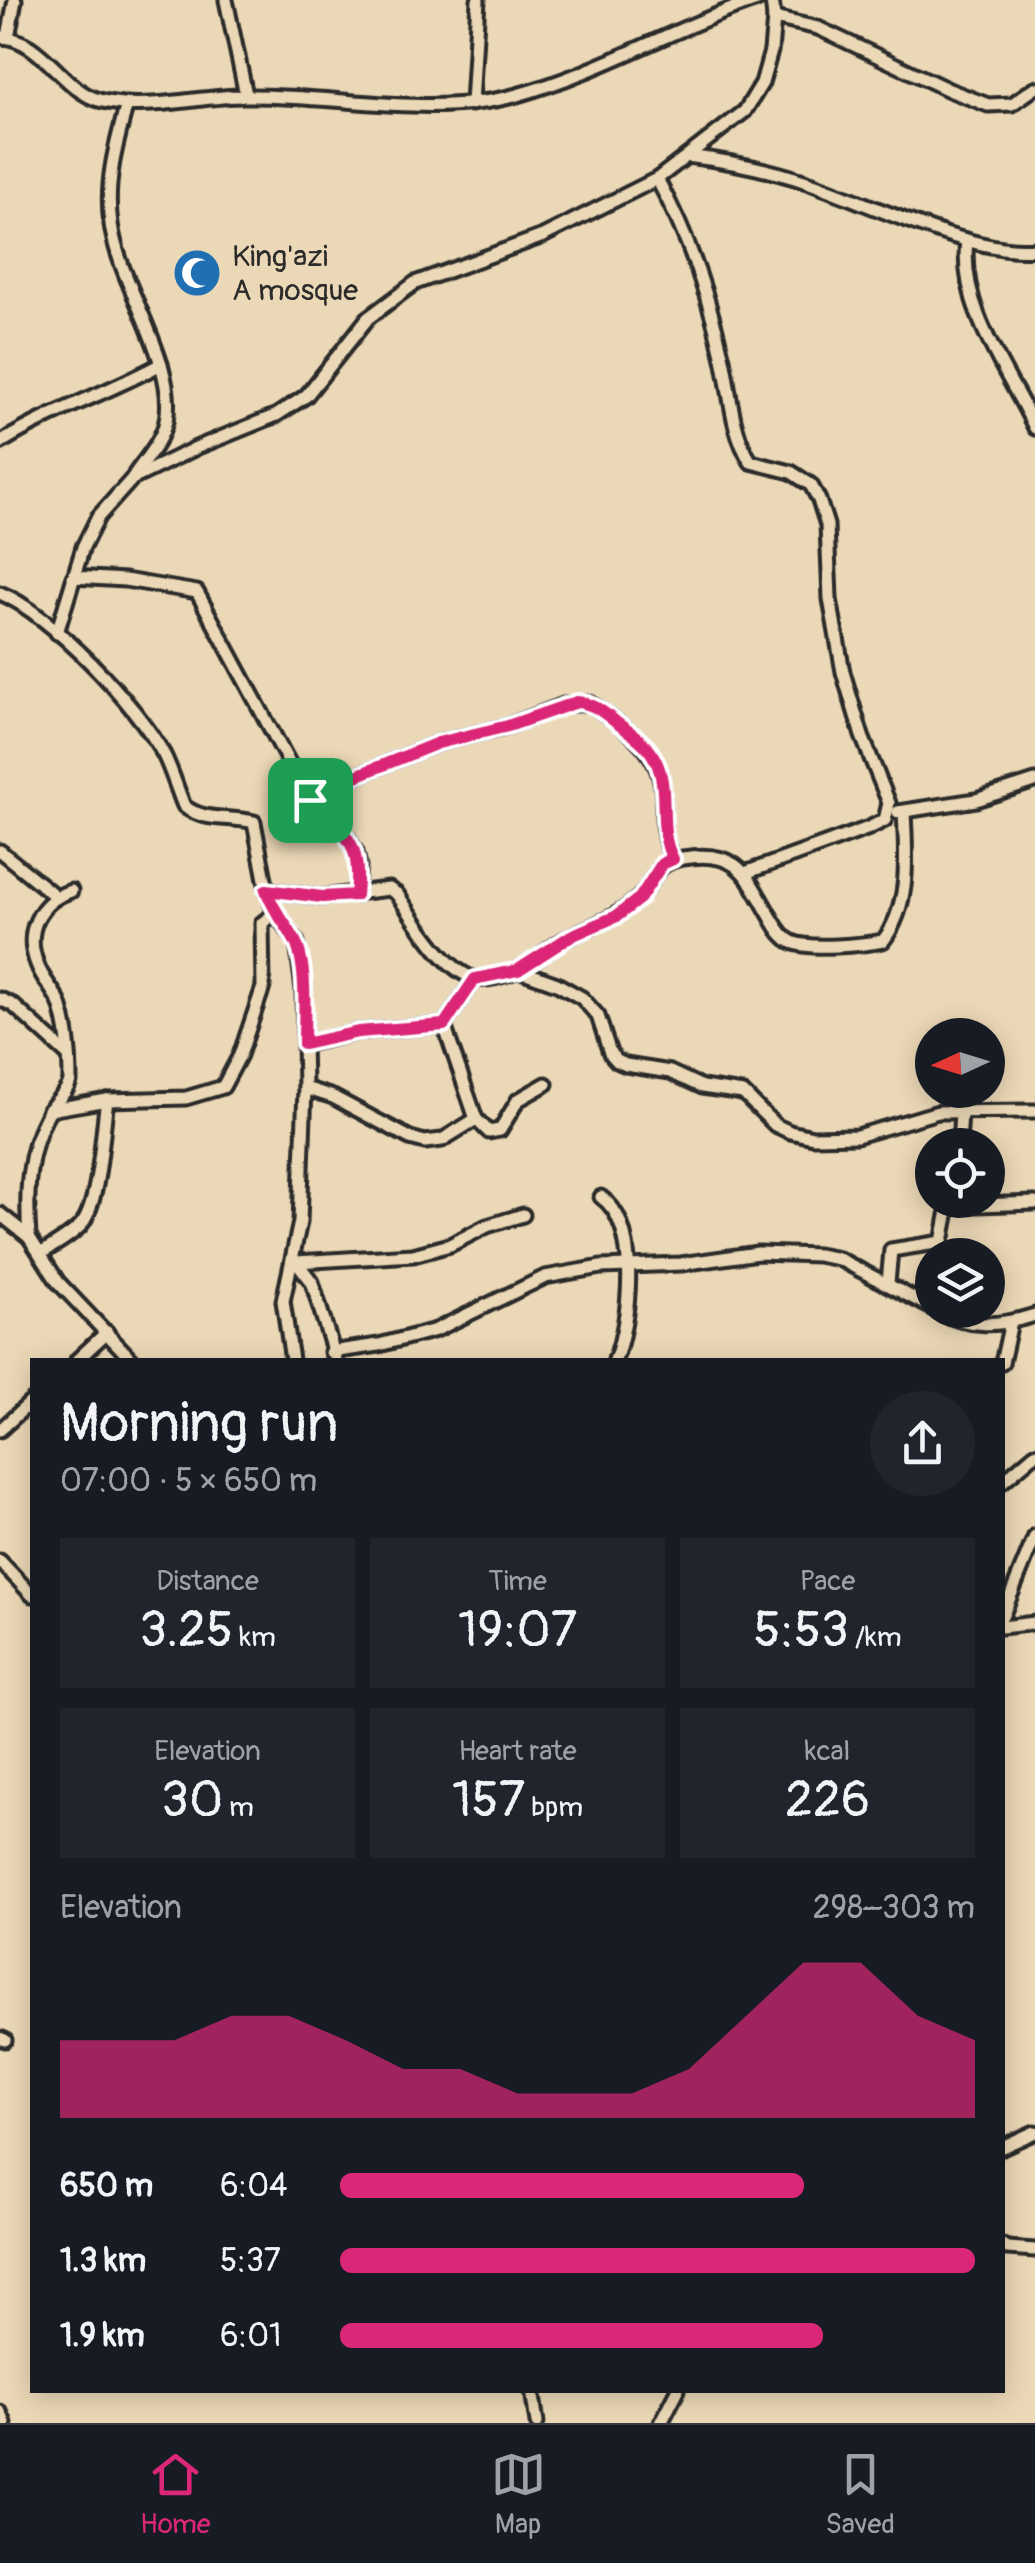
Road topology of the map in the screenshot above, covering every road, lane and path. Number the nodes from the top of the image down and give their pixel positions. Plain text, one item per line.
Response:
1 (14, 0) edge
2 (226, 0) edge
3 (478, 0) edge
4 (757, 0) edge
5 (772, 0) edge
6 (774, 18) junction
7 (4, 37) edge
8 (1035, 88) edge
9 (246, 96) junction
10 (127, 104) junction
11 (472, 104) junction
12 (687, 156) junction
13 (657, 179) junction
14 (967, 240) junction
15 (1035, 249) edge
16 (161, 364) junction
17 (1035, 428) edge
18 (0, 443) edge
19 (132, 479) junction
20 (73, 577) junction
21 (0, 593) edge
22 (57, 633) junction
23 (1035, 782) edge
24 (310, 800) junction
25 (889, 812) junction
26 (904, 812) junction
27 (0, 851) edge
28 (673, 859) junction
29 (745, 873) junction
30 (71, 890) dead end
31 (266, 890) junction
32 (356, 895) junction
33 (55, 896) junction
34 (275, 913) junction
35 (518, 970) junction
36 (475, 979) junction
37 (0, 999) edge
38 (444, 1025) junction
39 (304, 1044) junction
40 (69, 1056) junction
41 (546, 1084) dead end
42 (304, 1088) junction
43 (107, 1100) junction
44 (49, 1110) junction
45 (1035, 1111) edge
46 (961, 1112) junction
47 (476, 1119) junction
48 (961, 1128) edge
49 (601, 1198) dead end
50 (1005, 1204) edge
51 (1035, 1204) edge
52 (0, 1214) edge
53 (523, 1215) dead end
54 (947, 1218) edge
55 (29, 1236) junction
56 (42, 1253) junction
57 (295, 1260) junction
58 (630, 1265) junction
59 (888, 1284) junction
60 (915, 1299) edge
61 (1035, 1314) edge
62 (1005, 1322) edge
63 (1012, 1322) junction
64 (108, 1332) junction
65 (334, 1356) edge
66 (79, 1358) edge
67 (130, 1358) edge
68 (290, 1358) edge
69 (617, 1358) edge
70 (1003, 1358) edge
71 (30, 1402) edge
72 (0, 1430) edge
73 (1035, 1454) edge
74 (1005, 1479) edge
75 (1035, 1536) edge
76 (0, 1561) edge
77 (30, 1593) edge
78 (1005, 1610) edge
79 (1035, 1623) edge
80 (1005, 1627) edge
81 (1035, 2132) edge
82 (1005, 2146) edge
83 (1005, 2246) edge
84 (1035, 2250) edge
85 (532, 2393) edge
86 (676, 2393) edge
87 (0, 2412) edge
88 (5, 2423) edge
89 (537, 2423) edge
90 (661, 2423) edge

1 - 7 street
2 - 9 street
3 - 11 street
4 - 11 street
5 - 6 street
6 - 8 street
6 - 12 street
7 - 10 street
9 - 10 street
9 - 11 street
10 - 16 street
12 - 13 street
12 - 14 street
13 - 19 street
13 - 25 street
14 - 15 street
14 - 17 street
16 - 18 street
16 - 19 street
19 - 20 street
20 - 22 street
20 - 24 street
21 - 22 street
22 - 31 street
23 - 26 street
24 - 28 street
24 - 32 street
25 - 26 street
25 - 29 street
26 - 29 street
27 - 33 street
28 - 29 street
28 - 35 street
30 - 33 street
31 - 32 street
31 - 34 street
32 - 36 street
33 - 40 street
34 - 39 street
34 - 43 street
35 - 36 street
35 - 46 street
36 - 38 street
37 - 40 street
38 - 39 street
38 - 47 street
39 - 42 street
40 - 44 street
41 - 47 street
42 - 47 street
42 - 57 street
43 - 44 street
43 - 56 street
44 - 55 street
45 - 46 street
46 - 48 street
49 - 58 street
50 - 51 street
52 - 55 street
53 - 57 street
54 - 59 street
55 - 56 street
56 - 64 street
57 - 65 street
57 - 68 street
58 - 59 street
58 - 65 street
58 - 69 street
59 - 60 street
61 - 63 street
62 - 63 street
63 - 70 street
64 - 66 street
64 - 67 street
71 - 72 street
73 - 74 street
75 - 78 street
76 - 77 street
79 - 80 street
81 - 82 street
83 - 84 street
85 - 89 street
86 - 90 street
87 - 88 street

